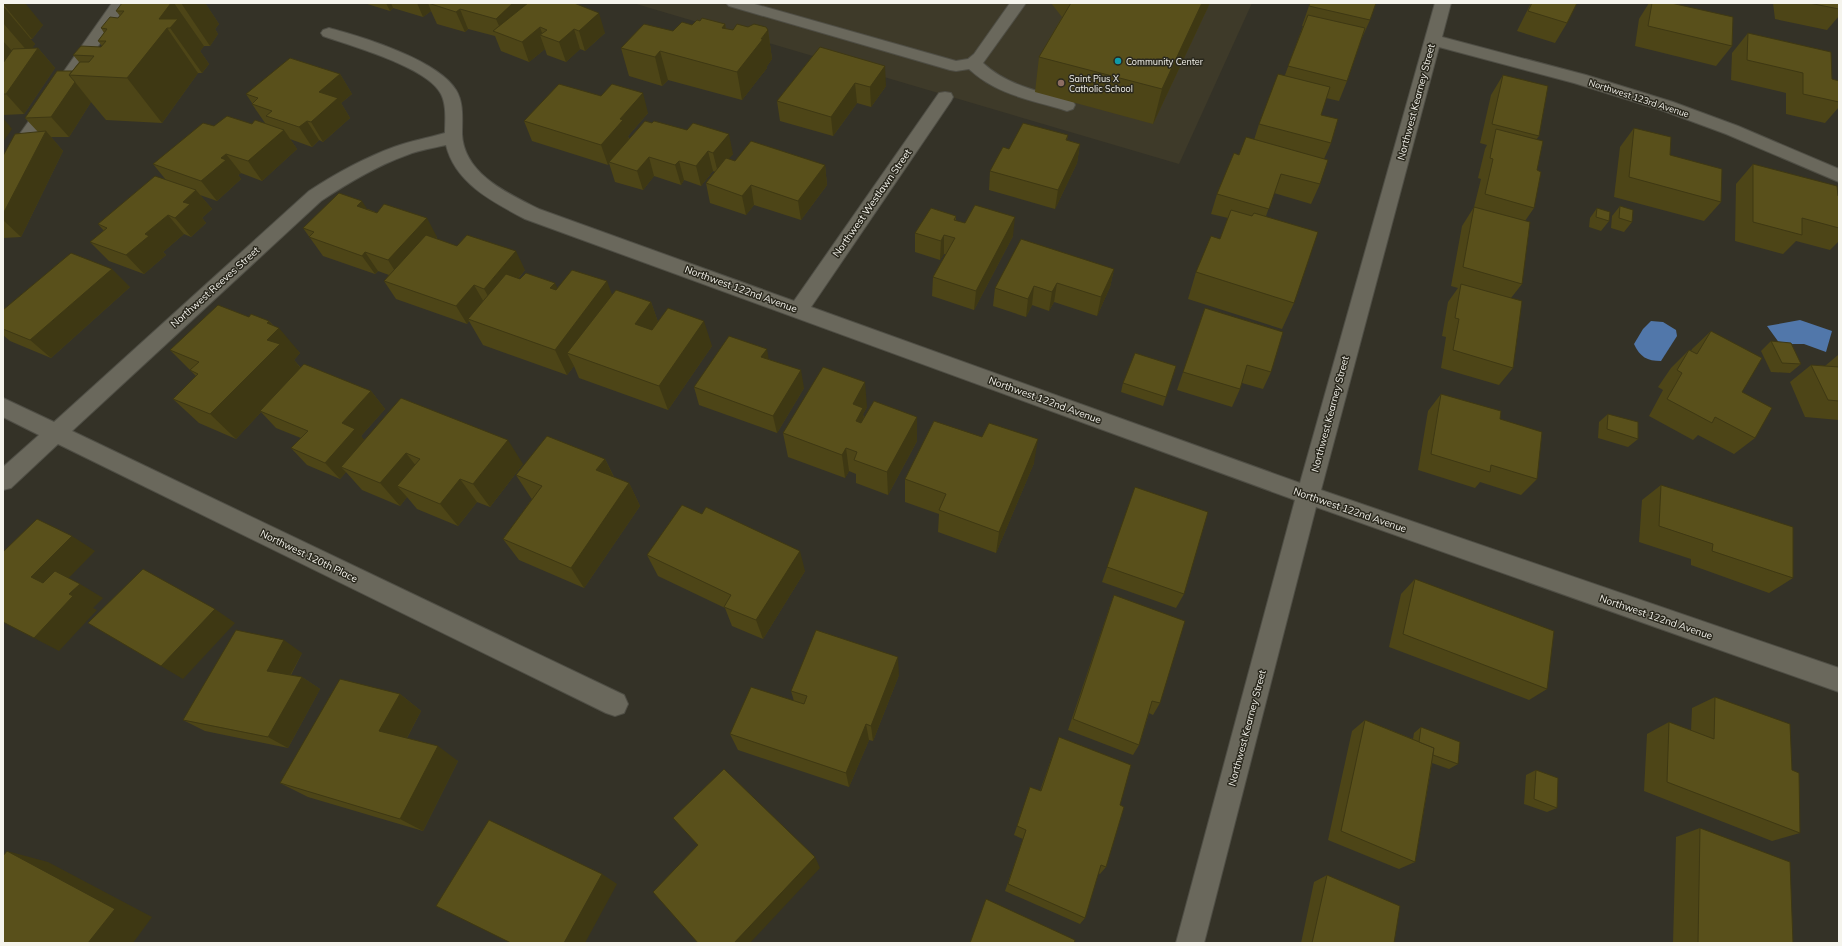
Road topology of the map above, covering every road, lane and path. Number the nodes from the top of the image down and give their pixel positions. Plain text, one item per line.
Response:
1 (120, 3) edge
2 (734, 3) edge
3 (1018, 3) edge
4 (1443, 3) edge
5 (329, 33) dead end
6 (1433, 40) junction
7 (972, 63) junction
8 (945, 97) dead end
9 (1067, 105) dead end
10 (454, 137) junction
11 (1839, 176) edge
12 (3, 177) edge
13 (799, 310) junction
14 (3, 408) edge
15 (55, 433) junction
16 (3, 481) edge
17 (1308, 495) junction
18 (1839, 680) edge
19 (615, 704) dead end
20 (1190, 943) edge

1 - 12 street
2 - 7 street
3 - 7 street
4 - 6 street, Northwest Kearney Street
5 - 10 street, Northwest 122nd Avenue
6 - 11 street, Northwest 123rd Avenue
6 - 17 street, Northwest Kearney Street
7 - 9 street
8 - 13 street, Northwest Westlawn Street
10 - 13 street, Northwest 122nd Avenue
10 - 15 street, Northwest Reeves Street
13 - 17 street, Northwest 122nd Avenue
14 - 15 street, Northwest 120th Place
15 - 16 street, Northwest Reeves Street
15 - 19 street, Northwest 120th Place
17 - 18 street, Northwest 122nd Avenue
17 - 20 street, Northwest Kearney Street

